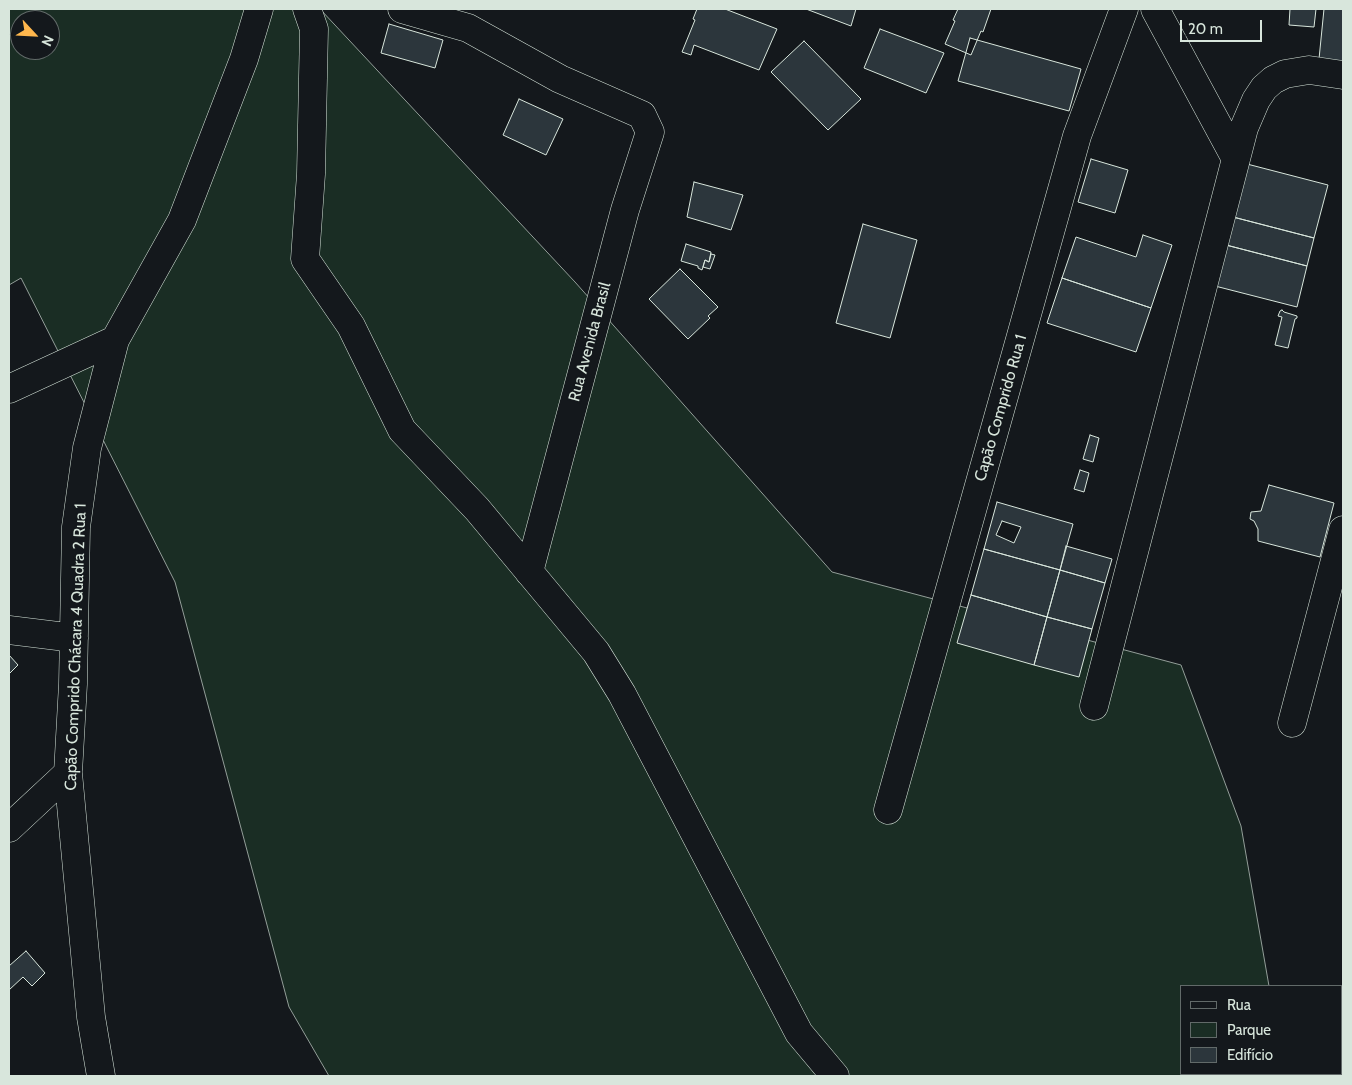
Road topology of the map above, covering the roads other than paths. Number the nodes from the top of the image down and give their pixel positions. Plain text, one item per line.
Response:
1 (259, 9) edge
2 (307, 9) edge
3 (402, 9) edge
4 (1124, 9) edge
5 (1155, 9) edge
6 (1343, 75) edge
7 (1236, 159) junction
8 (115, 340) junction
9 (9, 389) edge
10 (1343, 530) edge
11 (529, 572) junction
12 (9, 630) edge
13 (74, 638) junction
14 (1094, 706) dead end
15 (1292, 723) dead end
16 (68, 773) junction
17 (888, 810) dead end
18 (9, 828) edge
19 (100, 1076) edge
20 (835, 1076) edge

1 - 8 street, Capão Comprido Chácara 4 Quadra 2 Rua 1
2 - 11 street
3 - 11 street, Rua Avenida Brasil
4 - 17 street, Capão Comprido Rua 1
5 - 7 street
6 - 7 street
7 - 14 street
8 - 9 street
8 - 13 street, Capão Comprido Chácara 4 Quadra 2 Rua 1
10 - 15 street
11 - 20 street
12 - 13 street
13 - 16 street, Capão Comprido Chácara 4 Quadra 2 Rua 1
16 - 18 street
16 - 19 street, Capão Comprido Chácara 4 Quadra 2 Rua 1

